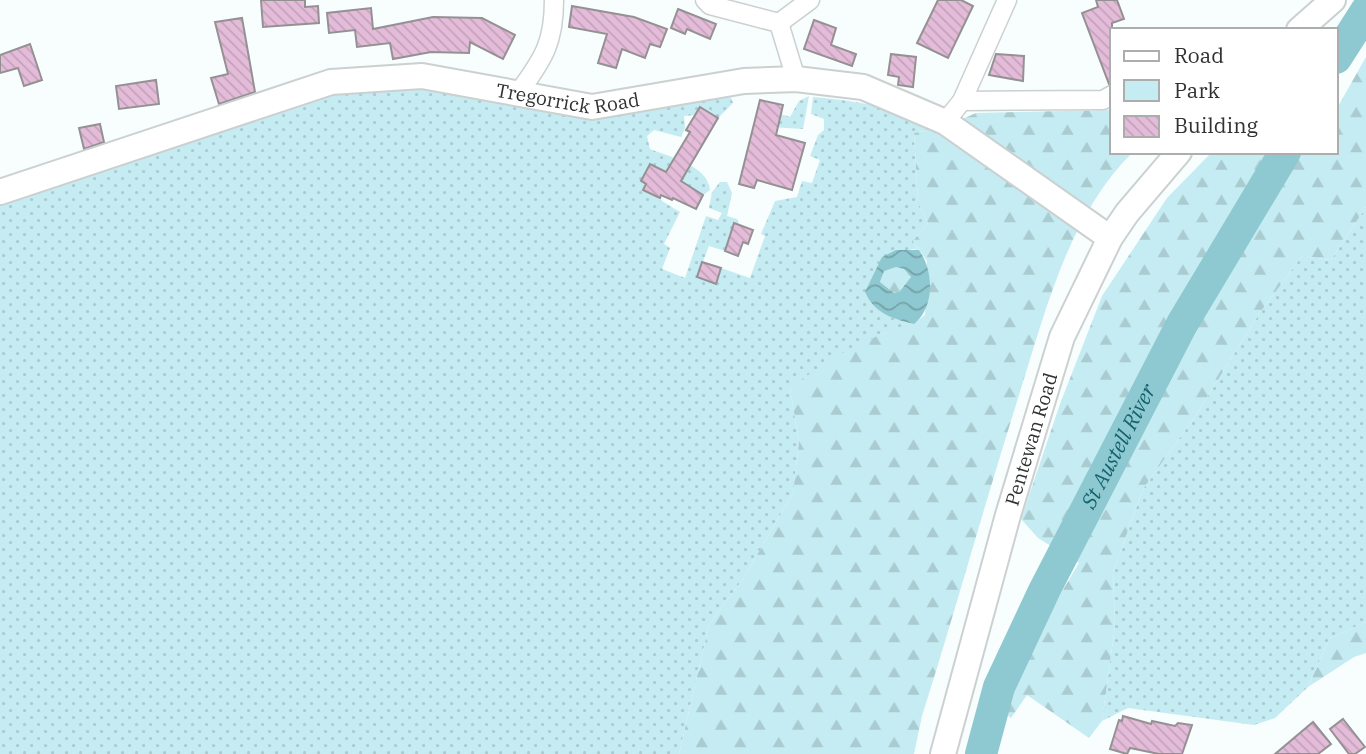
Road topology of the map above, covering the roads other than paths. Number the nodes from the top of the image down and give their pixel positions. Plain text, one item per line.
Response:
1 (554, 0) edge
2 (705, 0) edge
3 (810, 0) edge
4 (1007, 0) edge
5 (1333, 0) edge
6 (779, 23) junction
7 (1301, 28) edge
8 (796, 79) junction
9 (519, 92) junction
10 (1110, 96) edge
11 (962, 101) junction
12 (945, 122) junction
13 (1177, 154) edge
14 (1, 187) edge
15 (1110, 238) junction
16 (943, 754) edge

1 - 9 street
2 - 6 street
3 - 6 street
4 - 11 street
5 - 7 street
6 - 8 street
8 - 9 street, Tregorrick Road
8 - 12 street, Tregorrick Road
9 - 14 street, Tregorrick Road
10 - 11 street
11 - 12 street
12 - 15 street, Tregorrick Road
13 - 15 street, Pentewan Road
15 - 16 street, Pentewan Road

